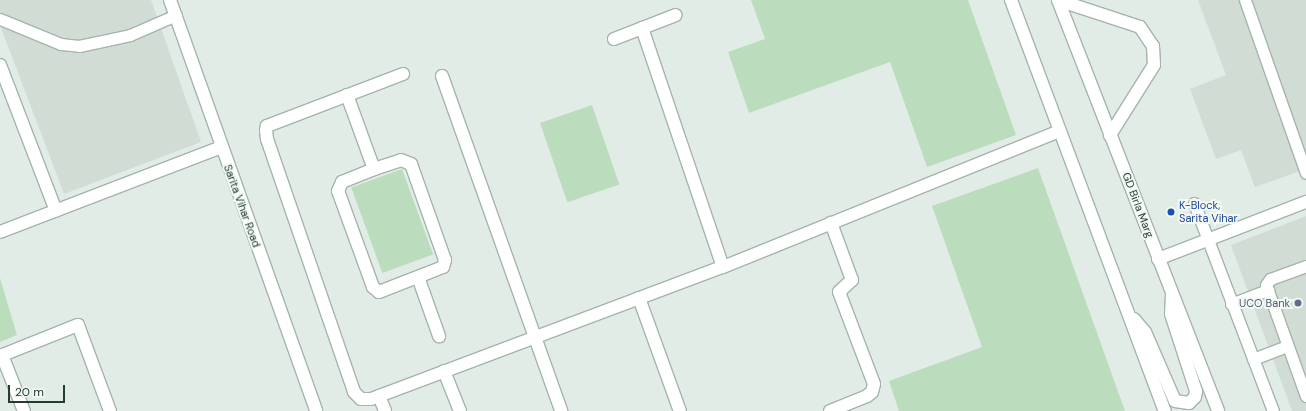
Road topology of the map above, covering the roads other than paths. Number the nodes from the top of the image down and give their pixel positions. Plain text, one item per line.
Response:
1 (170, 0) edge
2 (1011, 0) edge
3 (1058, 0) edge
4 (1244, 0) edge
5 (176, 15) junction
6 (676, 15) dead end
7 (0, 19) edge
8 (642, 28) junction
9 (614, 39) dead end
10 (0, 65) edge
11 (403, 74) dead end
12 (442, 76) dead end
13 (347, 95) junction
14 (1060, 131) junction
15 (1110, 135) junction
16 (1301, 144) edge
17 (221, 148) junction
18 (374, 169) junction
19 (1306, 173) edge
20 (1306, 202) edge
21 (1194, 203) dead end
22 (56, 211) junction
23 (830, 224) junction
24 (0, 232) edge
25 (1207, 240) junction
26 (1158, 259) junction
27 (723, 266) junction
28 (1306, 266) edge
29 (418, 277) junction
30 (1268, 290) junction
31 (1172, 293) junction
32 (639, 298) junction
33 (1231, 304) junction
34 (1128, 311) junction
35 (439, 336) dead end
36 (533, 337) junction
37 (1288, 346) junction
38 (1, 355) edge
39 (1253, 359) junction
40 (444, 371) junction
41 (379, 396) junction
42 (1306, 396) edge
43 (24, 411) edge
44 (110, 411) edge
45 (316, 411) edge
46 (385, 411) edge
47 (460, 411) edge
48 (561, 411) edge
49 (680, 411) edge
50 (830, 411) edge
51 (1165, 411) edge
52 (1218, 411) edge
53 (1273, 411) edge

1 - 5 street, Sarita Vihar Road
2 - 14 street
3 - 15 street, GD Birla Marg
3 - 15 street
4 - 16 lane
5 - 7 lane
5 - 17 street, Sarita Vihar Road
6 - 8 street
8 - 9 street
8 - 27 street
10 - 22 street
11 - 13 street
12 - 36 street
13 - 18 street
13 - 41 street
14 - 23 street
14 - 34 street
15 - 26 street, GD Birla Marg
16 - 19 lane
17 - 22 street
17 - 45 street, Sarita Vihar Road
18 - 29 street
18 - 29 street
20 - 25 street
21 - 25 lane
22 - 24 street
23 - 27 street
23 - 50 street
25 - 26 street
25 - 33 lane
26 - 31 street, GD Birla Marg
27 - 32 street
28 - 30 lane
29 - 35 street
30 - 33 lane
30 - 37 lane
31 - 34 street
31 - 52 street, GD Birla Marg
32 - 36 street
32 - 49 street
33 - 39 lane
34 - 51 street
36 - 40 street
36 - 48 street
37 - 39 lane
37 - 42 lane
38 - 43 street
38 - 44 street
39 - 53 lane
40 - 41 street
40 - 47 street
41 - 46 street

